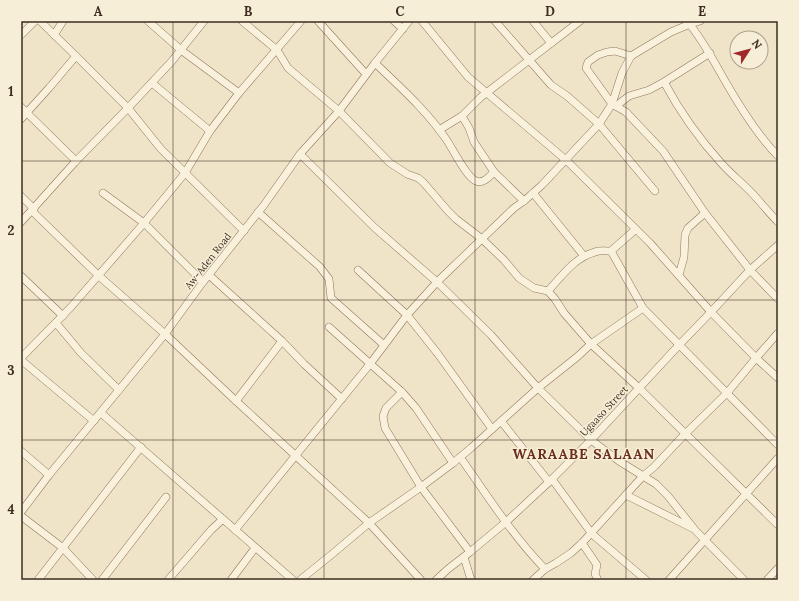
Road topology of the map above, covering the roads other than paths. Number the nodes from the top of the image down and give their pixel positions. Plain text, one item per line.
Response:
1 (34, 21) edge
2 (40, 21) edge
3 (63, 21) edge
4 (148, 21) edge
5 (204, 21) edge
6 (242, 21) edge
7 (301, 21) edge
8 (318, 21) edge
9 (394, 21) edge
10 (409, 21) edge
11 (422, 21) edge
12 (495, 21) edge
13 (533, 21) edge
14 (580, 21) edge
15 (700, 21) edge
16 (688, 22) edge
17 (403, 29) junction
18 (21, 34) edge
19 (54, 35) junction
20 (551, 43) junction
21 (181, 50) junction
22 (276, 50) junction
23 (710, 53) junction
24 (76, 56) junction
25 (631, 56) junction
26 (529, 60) junction
27 (375, 62) junction
28 (366, 74) junction
29 (664, 82) junction
30 (152, 83) junction
31 (239, 93) junction
32 (487, 93) junction
33 (614, 105) junction
34 (128, 108) junction
35 (24, 110) edge
36 (339, 111) junction
37 (462, 116) junction
38 (21, 119) edge
39 (599, 124) junction
40 (440, 130) junction
41 (210, 131) junction
42 (300, 154) junction
43 (778, 156) edge
44 (566, 160) junction
45 (76, 161) junction
46 (494, 172) junction
47 (185, 173) junction
48 (654, 191) dead end
49 (532, 193) junction
50 (103, 194) dead end
51 (21, 196) edge
52 (524, 201) junction
53 (33, 210) junction
54 (258, 212) junction
55 (705, 213) junction
56 (21, 222) edge
57 (778, 222) edge
58 (144, 223) junction
59 (636, 229) junction
60 (244, 231) junction
61 (482, 239) junction
62 (778, 245) edge
63 (611, 251) junction
64 (584, 256) junction
65 (358, 270) dead end
66 (750, 270) junction
67 (209, 275) junction
68 (679, 275) junction
69 (21, 276) edge
70 (99, 276) junction
71 (203, 282) junction
72 (437, 282) junction
73 (548, 291) junction
74 (778, 299) edge
75 (643, 308) junction
76 (711, 312) junction
77 (407, 315) junction
78 (63, 316) junction
79 (56, 323) junction
80 (329, 327) dead end
81 (778, 333) edge
82 (165, 334) junction
83 (282, 342) junction
84 (591, 344) junction
85 (679, 345) junction
86 (384, 346) junction
87 (756, 358) junction
88 (21, 359) edge
89 (370, 364) junction
90 (778, 378) edge
91 (538, 388) junction
92 (639, 388) junction
93 (119, 390) junction
94 (402, 392) junction
95 (727, 394) junction
96 (342, 399) junction
97 (236, 401) junction
98 (101, 413) junction
99 (94, 421) junction
100 (501, 421) junction
101 (492, 429) junction
102 (685, 434) junction
103 (591, 440) junction
104 (778, 445) edge
105 (140, 447) junction
106 (21, 451) edge
107 (296, 456) junction
108 (460, 457) junction
109 (778, 458) edge
110 (453, 463) junction
111 (49, 475) junction
112 (643, 476) junction
113 (550, 481) junction
114 (421, 487) junction
115 (746, 494) junction
116 (626, 495) junction
117 (166, 497) dead end
118 (21, 512) edge
119 (21, 516) edge
120 (224, 519) junction
121 (506, 522) junction
122 (369, 523) junction
123 (778, 525) edge
124 (235, 530) junction
125 (695, 530) junction
126 (592, 534) junction
127 (704, 540) junction
128 (582, 544) junction
129 (63, 548) junction
130 (255, 548) junction
131 (467, 554) junction
132 (778, 568) edge
133 (542, 571) junction
134 (38, 580) edge
135 (93, 580) edge
136 (102, 580) edge
137 (168, 580) edge
138 (231, 580) edge
139 (293, 580) edge
140 (300, 580) edge
141 (421, 580) edge
142 (436, 580) edge
143 (471, 580) edge
144 (533, 580) edge
145 (544, 580) edge
146 (598, 580) edge
147 (646, 580) edge
148 (669, 580) edge
149 (744, 580) edge
150 (767, 580) edge

1 - 18 street
2 - 19 street
3 - 19 street
4 - 21 street
5 - 21 street
6 - 22 street
7 - 22 street
8 - 28 street
9 - 17 street
10 - 17 street, Aw-Aden Road
11 - 32 street
12 - 26 street
13 - 20 street
14 - 20 street
15 - 16 street
16 - 23 street
16 - 25 street
17 - 27 street, Aw-Aden Road
19 - 24 street
20 - 26 street
21 - 30 street
21 - 31 street
22 - 31 street
22 - 36 street
23 - 29 street
23 - 43 street
24 - 34 street
24 - 35 street
25 - 33 street
25 - 33 street
26 - 32 street
26 - 39 street
27 - 28 street, Aw-Aden Road
27 - 40 street
28 - 36 street, Aw-Aden Road
29 - 33 street
29 - 57 street
30 - 34 street
30 - 41 street
31 - 41 street
32 - 37 street
32 - 44 street
33 - 39 street
33 - 55 street
34 - 45 street
34 - 47 street
35 - 38 street
35 - 45 street
36 - 42 street, Aw-Aden Road
36 - 61 street
37 - 40 street
37 - 46 street
39 - 44 street
39 - 48 street
40 - 46 street
41 - 47 street
42 - 54 street, Aw-Aden Road
42 - 72 street
44 - 49 street
44 - 59 street
45 - 53 street
46 - 52 street
47 - 58 street
47 - 60 street
49 - 52 street
49 - 64 street
50 - 58 street
51 - 53 street
52 - 61 street
53 - 56 street
53 - 70 street
54 - 60 street, Aw-Aden Road
54 - 86 street
55 - 66 street
55 - 68 street
58 - 70 street
58 - 71 street
59 - 63 street
59 - 68 street
60 - 67 street, Aw-Aden Road
61 - 72 street
61 - 73 street
62 - 66 street, Ugaaso Street
63 - 64 street
63 - 75 street
64 - 73 street
65 - 77 street
66 - 74 street
66 - 76 street, Ugaaso Street
67 - 71 street, Aw-Aden Road
67 - 83 street
68 - 76 street
69 - 78 street
70 - 78 street
70 - 82 street
71 - 82 street, Aw-Aden Road
72 - 77 street
72 - 91 street
73 - 84 street
75 - 84 street
75 - 85 street
76 - 85 street, Ugaaso Street
76 - 87 street
77 - 86 street
77 - 101 street
78 - 79 street
79 - 88 street
79 - 93 street
80 - 89 street
81 - 87 street
82 - 93 street, Aw-Aden Road
82 - 97 street
83 - 96 street
83 - 97 street
84 - 91 street
84 - 92 street
85 - 92 street, Ugaaso Street
85 - 95 street
86 - 89 street
87 - 90 street
87 - 95 street
88 - 99 street
89 - 94 street
89 - 96 street
91 - 100 street
91 - 103 street
92 - 102 street
92 - 103 street, Ugaaso Street
93 - 98 street, Aw-Aden Road
94 - 110 street
94 - 114 street
95 - 102 street
95 - 104 street
96 - 107 street
97 - 107 street
98 - 99 street, Aw-Aden Road
98 - 105 street
99 - 111 street, Aw-Aden Road
100 - 101 street
100 - 113 street
101 - 108 street
102 - 112 street
102 - 115 street
103 - 112 street
103 - 113 street, Ugaaso Street
105 - 120 street
105 - 129 street
106 - 111 street
107 - 122 street
107 - 124 street
108 - 110 street
108 - 121 street
109 - 115 street
110 - 114 street
111 - 118 street, Aw-Aden Road
112 - 116 street
112 - 125 street
113 - 121 street, Ugaaso Street
113 - 126 street
114 - 122 street
114 - 131 street
115 - 123 street
115 - 127 street
116 - 125 street
116 - 126 street
117 - 136 street
119 - 129 street
120 - 124 street
120 - 137 street
121 - 131 street, Ugaaso Street
121 - 133 street
122 - 140 street
122 - 141 street
124 - 130 street
125 - 127 street
126 - 128 street
126 - 147 street
127 - 148 street
127 - 149 street
128 - 133 street
128 - 146 street
129 - 134 street
129 - 135 street
130 - 138 street
130 - 139 street
131 - 142 street, Ugaaso Street
131 - 143 street
132 - 150 street
133 - 144 street
133 - 145 street

